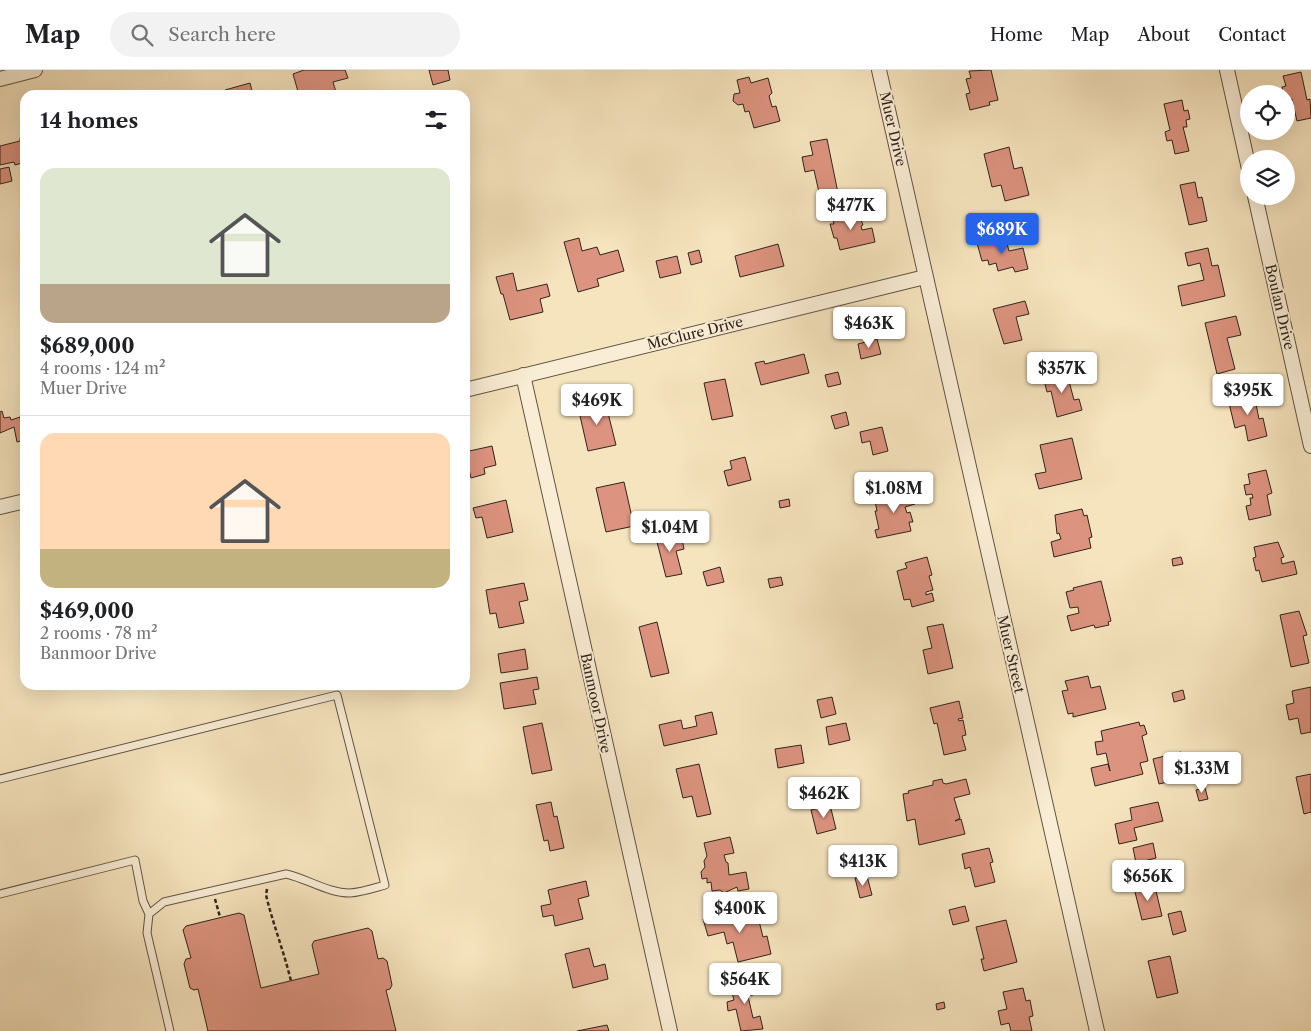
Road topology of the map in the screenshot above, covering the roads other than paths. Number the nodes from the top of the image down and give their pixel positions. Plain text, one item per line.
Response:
1 (35, 70) edge
2 (879, 70) edge
3 (1226, 70) edge
4 (0, 79) edge
5 (1245, 150) edge
6 (1257, 205) edge
7 (925, 277) junction
8 (523, 375) junction
9 (470, 389) edge
10 (1311, 446) edge
11 (20, 501) edge
12 (0, 507) edge
13 (0, 779) edge
14 (0, 894) edge
15 (149, 914) junction
16 (170, 1031) edge
17 (670, 1031) edge
18 (1097, 1031) edge

1 - 4 street
2 - 7 street, Muer Drive
3 - 5 street
6 - 10 street, Boulan Drive
7 - 8 street, McClure Drive
7 - 18 street, Muer Street
8 - 9 street, McClure Drive
8 - 17 street, Banmoor Drive
11 - 12 street
13 - 15 lane
14 - 15 lane
15 - 16 lane

